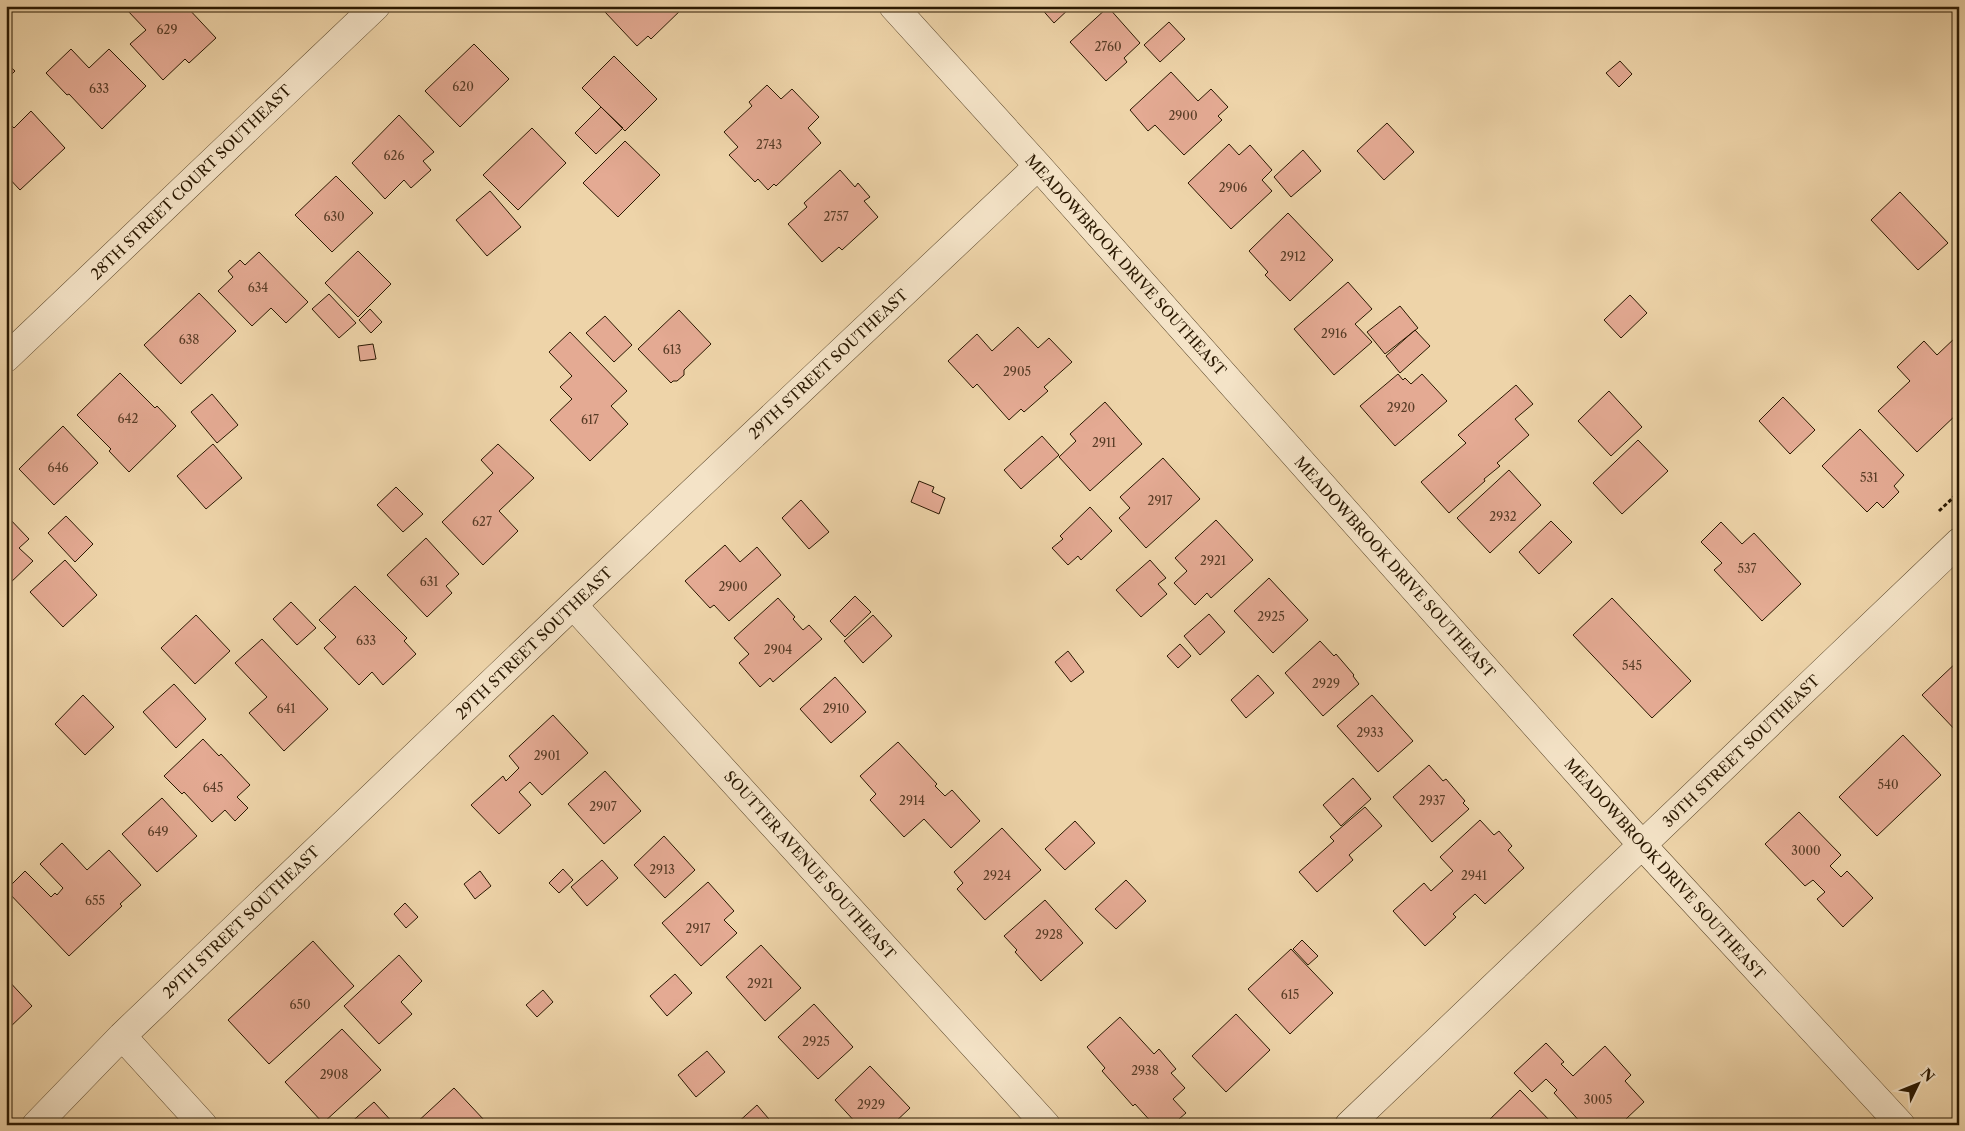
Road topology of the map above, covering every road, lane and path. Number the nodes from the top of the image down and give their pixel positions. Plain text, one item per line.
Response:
1 (376, 6) edge
2 (894, 6) edge
3 (1038, 166) junction
4 (6, 358) edge
5 (1959, 542) edge
6 (573, 605) junction
7 (1643, 846) junction
8 (122, 1036) junction
9 (43, 1122) edge
10 (203, 1125) edge
11 (1046, 1125) edge
12 (1349, 1125) edge
13 (1901, 1125) edge

1 - 4 street, 28TH STREET COURT SOUTHEAST
2 - 3 street, MEADOWBROOK DRIVE SOUTHEAST
3 - 6 street, 29TH STREET SOUTHEAST
3 - 7 street, MEADOWBROOK DRIVE SOUTHEAST
5 - 7 street, 30TH STREET SOUTHEAST
6 - 8 street, 29TH STREET SOUTHEAST
6 - 11 street, SOUTTER AVENUE SOUTHEAST
7 - 12 street, 30TH STREET SOUTHEAST
7 - 13 street, MEADOWBROOK DRIVE SOUTHEAST
8 - 9 street, 29TH STREET SOUTHEAST
8 - 10 street

